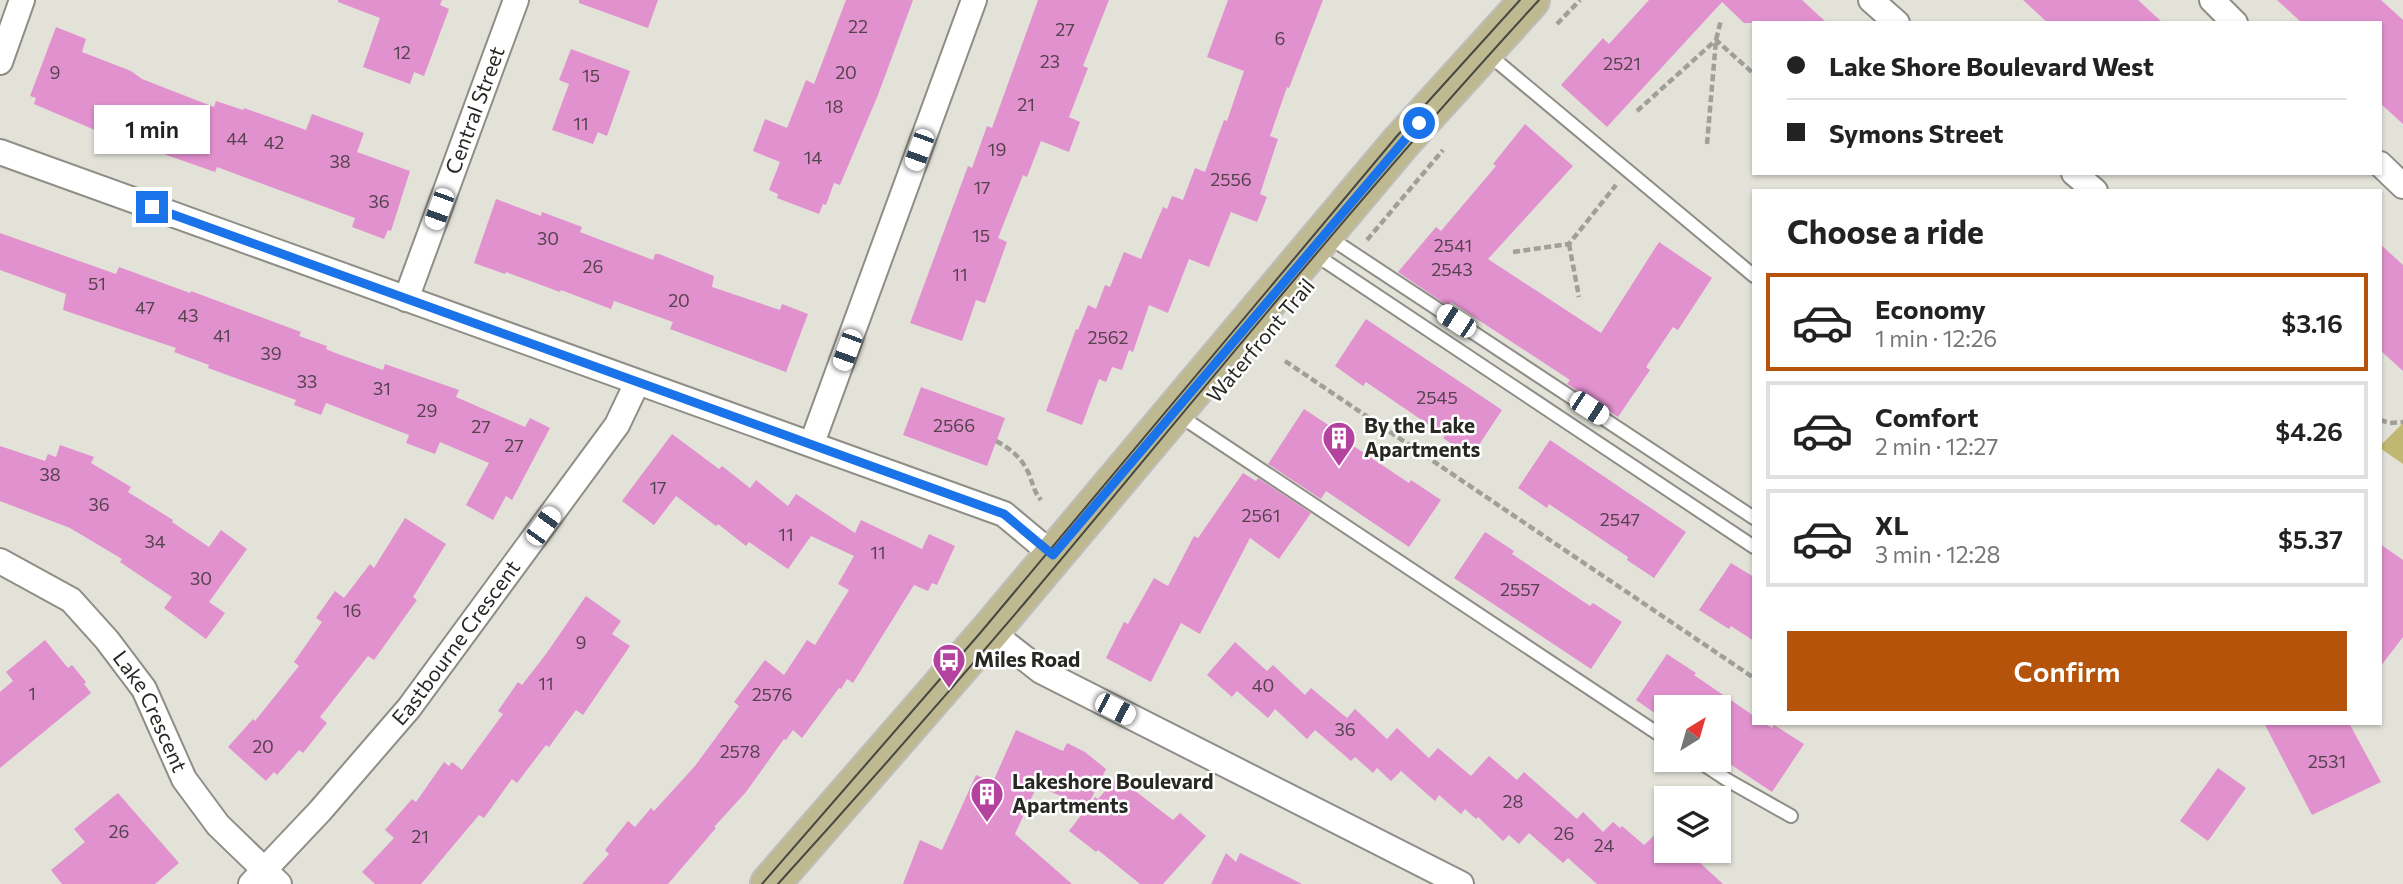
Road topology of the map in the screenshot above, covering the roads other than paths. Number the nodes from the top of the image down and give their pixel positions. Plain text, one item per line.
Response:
1 (22, 0) edge
2 (516, 0) edge
3 (974, 0) edge
4 (1871, 0) edge
5 (2212, 0) edge
6 (1542, 14) edge
7 (1895, 21) edge
8 (2233, 21) edge
9 (1484, 50) junction
10 (0, 62) edge
11 (0, 152) edge
12 (2382, 165) edge
13 (2076, 175) edge
14 (2403, 186) edge
15 (2093, 189) edge
16 (1329, 246) junction
17 (1752, 274) edge
18 (406, 299) junction
19 (637, 383) junction
20 (1174, 412) junction
21 (812, 443) junction
22 (1752, 517) edge
23 (1752, 546) edge
24 (1053, 555) junction
25 (0, 561) edge
26 (990, 631) junction
27 (1654, 731) edge
28 (1714, 772) edge
29 (1791, 816) dead end
30 (265, 880) edge
31 (771, 884) edge
32 (1461, 884) edge

1 - 10 street
2 - 18 street, Central Street
3 - 21 street
4 - 7 street
5 - 8 street
6 - 9 main road
9 - 16 main road
9 - 17 lane
11 - 18 street
12 - 14 street
13 - 15 street
16 - 20 main road
16 - 22 lane
16 - 23 lane
18 - 19 street
19 - 21 street
19 - 30 street, Eastbourne Crescent
20 - 24 main road
20 - 27 lane
21 - 24 street
24 - 26 main road
25 - 30 street, Lake Crescent
26 - 31 main road
26 - 32 street
28 - 29 lane

